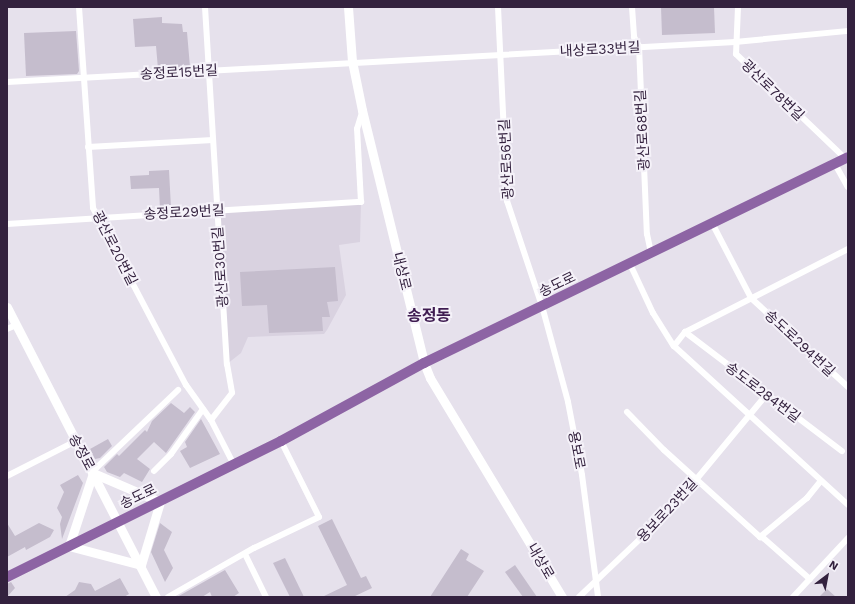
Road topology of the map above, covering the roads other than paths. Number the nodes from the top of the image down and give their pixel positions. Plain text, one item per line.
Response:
1 (79, 7) edge
2 (205, 7) edge
3 (348, 7) edge
4 (498, 7) edge
5 (632, 7) edge
6 (738, 7) edge
7 (848, 31) edge
8 (734, 42) junction
9 (639, 46) junction
10 (501, 55) junction
11 (352, 61) junction
12 (209, 71) junction
13 (84, 77) junction
14 (7, 82) edge
15 (362, 110) junction
16 (213, 140) junction
17 (88, 147) junction
18 (847, 158) edge
19 (835, 164) junction
20 (848, 187) edge
21 (216, 210) junction
22 (98, 217) junction
23 (712, 223) junction
24 (7, 224) edge
25 (845, 250) edge
26 (651, 253) junction
27 (630, 264) junction
28 (751, 298) junction
29 (542, 306) junction
30 (7, 307) edge
31 (16, 325) junction
32 (7, 329) edge
33 (685, 332) junction
34 (674, 346) junction
35 (424, 363) junction
36 (848, 387) edge
37 (178, 390) dead end
38 (767, 394) junction
39 (203, 409) junction
40 (627, 412) dead end
41 (749, 418) junction
42 (211, 420) junction
43 (281, 440) junction
44 (76, 441) junction
45 (842, 452) dead end
46 (234, 465) junction
47 (154, 471) dead end
48 (93, 473) junction
49 (7, 476) edge
50 (697, 479) junction
51 (821, 481) junction
52 (160, 502) junction
53 (848, 506) edge
54 (119, 521) junction
55 (760, 536) junction
56 (848, 538) edge
57 (69, 546) junction
58 (245, 554) junction
59 (141, 565) junction
60 (7, 576) edge
61 (810, 579) junction
62 (596, 582) junction
63 (156, 597) edge
64 (168, 597) edge
65 (266, 597) edge
66 (562, 597) edge
67 (580, 597) edge
68 (598, 597) edge
69 (793, 597) edge

1 - 13 street, 광산로20번길
2 - 12 street, 광산로30번길
3 - 11 main road, 내상로
4 - 10 street, 광산로56번길
5 - 9 street, 광산로68번길
6 - 8 street, 광산로78번길
7 - 8 street, 내상로33번길
8 - 9 street, 내상로33번길
8 - 18 street, 광산로78번길
9 - 10 street, 내상로33번길
9 - 26 street, 광산로68번길
10 - 11 street, 내상로33번길
10 - 29 street, 광산로56번길
11 - 12 street, 송정로15번길
11 - 15 main road, 내상로
12 - 13 street, 송정로15번길
12 - 16 street, 광산로30번길
13 - 14 street, 송정로15번길
13 - 17 street, 광산로20번길
15 - 21 street, 송정로29번길
15 - 35 main road, 내상로
16 - 17 street
16 - 21 street, 광산로30번길
17 - 22 street, 광산로20번길
18 - 19 main road, 송도로
19 - 20 street
19 - 23 main road, 송도로
21 - 22 street, 송정로29번길
21 - 42 street, 광산로30번길
22 - 24 street, 송정로29번길
22 - 39 street, 광산로20번길
23 - 26 main road, 송도로
23 - 28 street, 송도로294번길
25 - 28 street, 송도로294번길
26 - 27 main road, 송도로
27 - 29 main road, 송도로
27 - 34 street
28 - 33 street, 송도로294번길
28 - 36 street, 송도로294번길
29 - 35 main road, 송도로
29 - 62 street, 용보로
30 - 31 main road, 송정로
31 - 32 street
31 - 44 main road, 송정로
33 - 34 street
33 - 38 street, 송도로284번길
34 - 41 street
35 - 43 main road, 송도로
35 - 66 main road, 내상로
37 - 48 street
38 - 41 street, 용보로23번길
38 - 45 street, 송도로284번길
39 - 42 street, 광산로20번길
39 - 47 street
40 - 50 street
41 - 50 street, 용보로23번길
41 - 51 street
42 - 46 street, 광산로20번길
43 - 46 main road, 송도로
43 - 58 street
44 - 48 main road, 송정로
44 - 49 street
46 - 52 main road, 송도로
48 - 52 main road
48 - 54 main road, 송정로
48 - 57 main road
50 - 55 street
50 - 62 street, 용보로23번길
51 - 53 street
51 - 55 street
52 - 54 main road, 송도로
52 - 59 main road
54 - 57 main road, 송도로
54 - 59 main road, 송정로
55 - 61 street
56 - 61 street
57 - 59 main road
57 - 60 main road, 송도로
58 - 64 street
58 - 65 street
59 - 63 main road, 송정로
61 - 69 street
62 - 67 street, 용보로23번길
62 - 68 street, 용보로

